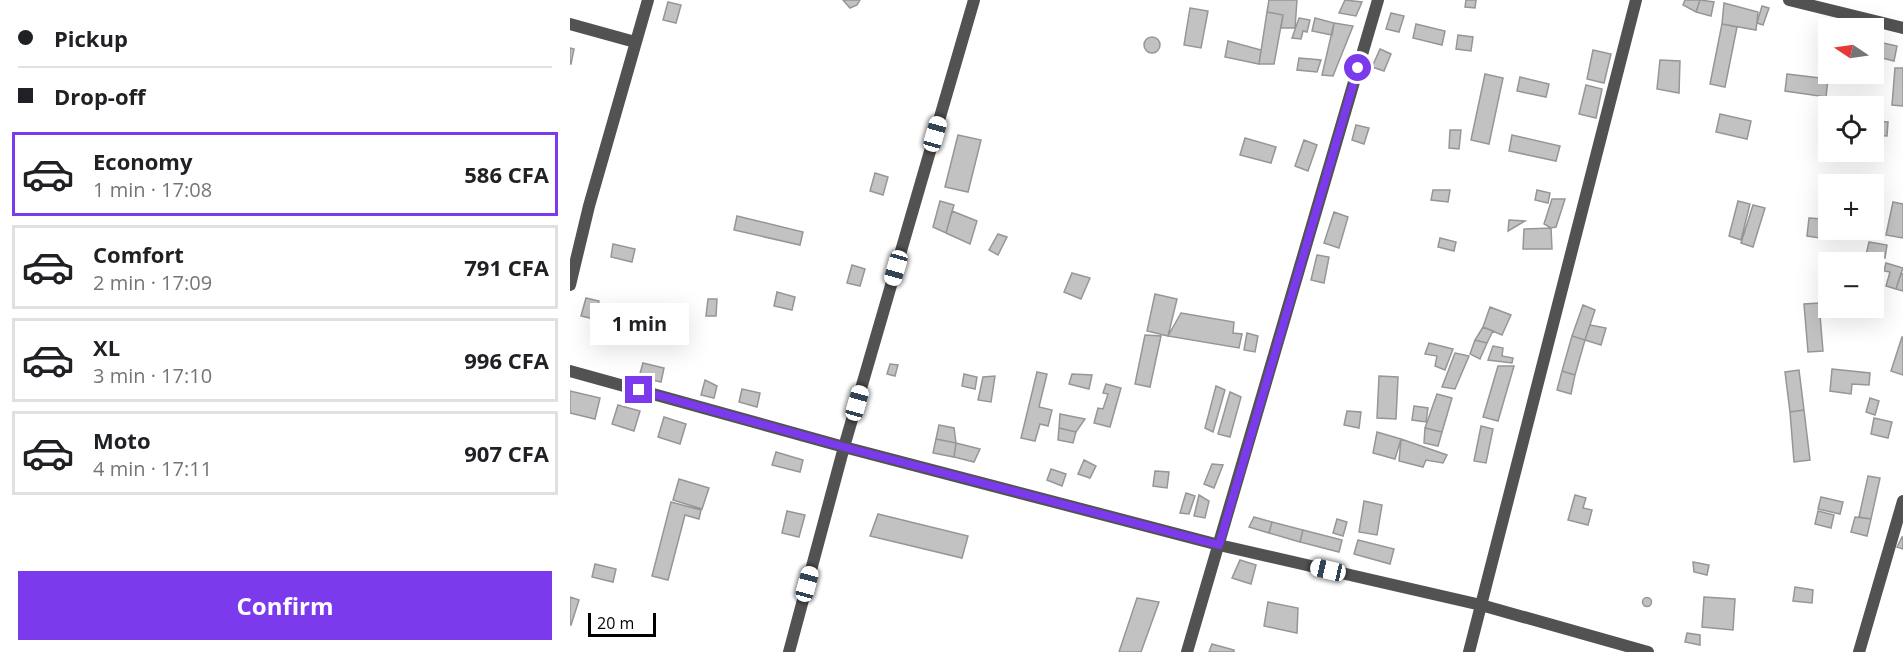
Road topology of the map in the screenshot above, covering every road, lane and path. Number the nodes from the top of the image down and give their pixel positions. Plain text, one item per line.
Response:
1 (648, 0) edge
2 (974, 0) edge
3 (1378, 0) edge
4 (1636, 0) edge
5 (1790, 0) edge
6 (570, 24) edge
7 (1903, 28) edge
8 (635, 42) junction
9 (570, 285) edge
10 (570, 372) edge
11 (844, 447) junction
12 (1903, 501) edge
13 (1219, 545) junction
14 (1480, 604) junction
15 (789, 652) edge
16 (1187, 652) edge
17 (1469, 652) edge
18 (1648, 652) edge
19 (1859, 652) edge

1 - 8 street
2 - 11 street
3 - 13 street
4 - 14 street
5 - 7 street
6 - 8 street
8 - 9 street
10 - 11 street
11 - 13 street
11 - 15 street
12 - 19 street
13 - 14 street
13 - 16 street
14 - 17 street
14 - 18 street

